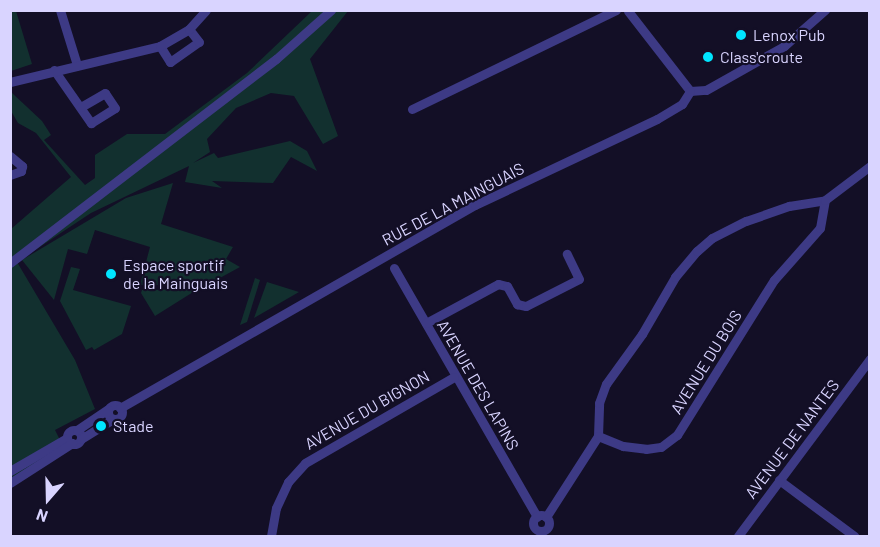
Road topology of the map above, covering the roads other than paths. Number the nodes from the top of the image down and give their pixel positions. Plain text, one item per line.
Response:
1 (60, 10) edge
2 (206, 10) edge
3 (331, 10) edge
4 (616, 10) edge
5 (621, 10) edge
6 (825, 10) edge
7 (629, 11) edge
8 (189, 29) junction
9 (160, 46) junction
10 (77, 65) junction
11 (54, 70) junction
12 (10, 82) edge
13 (690, 91) junction
14 (81, 107) dead end
15 (412, 109) dead end
16 (10, 156) edge
17 (870, 166) edge
18 (10, 175) edge
19 (825, 200) junction
20 (567, 254) dead end
21 (10, 262) edge
22 (393, 268) dead end
23 (426, 323) junction
24 (870, 360) edge
25 (454, 377) junction
26 (598, 436) junction
27 (70, 441) junction
28 (10, 471) edge
29 (779, 480) junction
30 (10, 483) edge
31 (541, 517) junction
32 (541, 533) edge
33 (271, 537) edge
34 (738, 537) edge
35 (854, 537) edge

1 - 10 street
2 - 8 street
3 - 21 street
4 - 15 street
5 - 7 street
6 - 13 street, RUE DE LA MAINGUAIS
7 - 13 street
8 - 9 street
8 - 9 street
9 - 10 street
10 - 11 street
11 - 12 street
11 - 14 street
13 - 27 street, RUE DE LA MAINGUAIS
16 - 18 street
17 - 19 street
19 - 26 street
19 - 26 street, AVENUE DU BOIS
20 - 23 street
22 - 23 street, AVENUE DES LAPINS
23 - 25 street, AVENUE DES LAPINS
24 - 29 street, AVENUE DE NANTES
25 - 31 street, AVENUE DES LAPINS
25 - 33 street, AVENUE DU BIGNON
26 - 31 street
27 - 28 street
27 - 30 street
29 - 34 street, AVENUE DE NANTES
29 - 35 street
31 - 32 street

